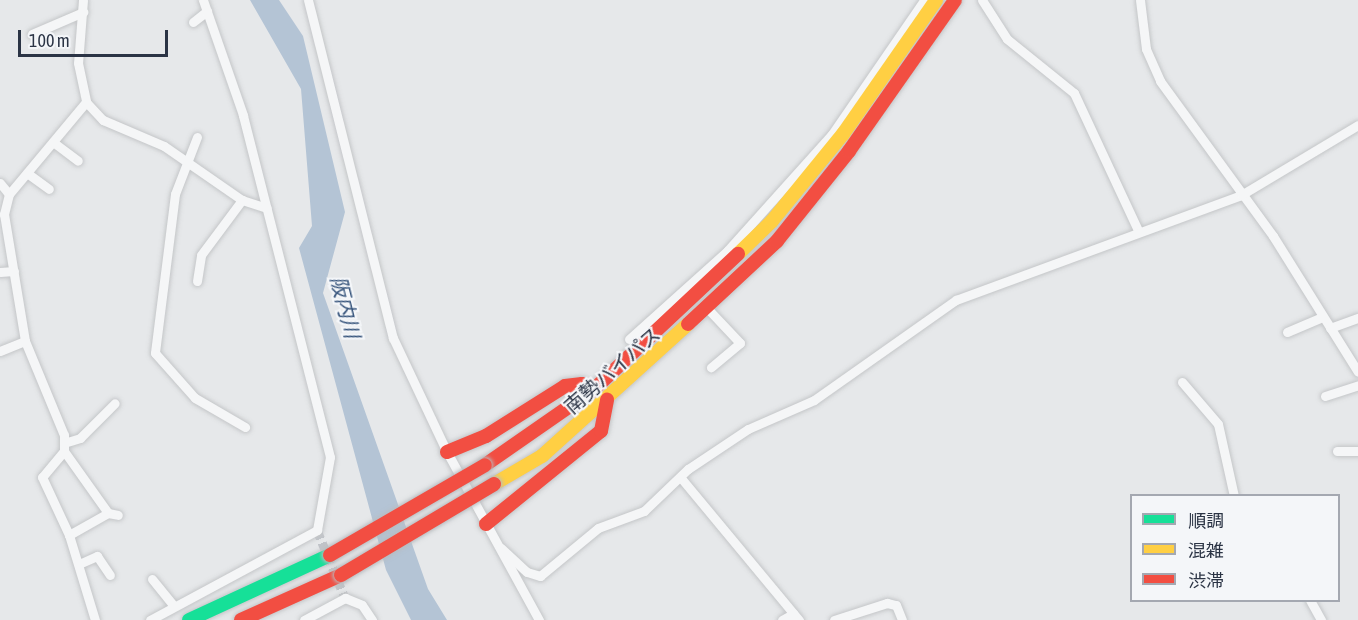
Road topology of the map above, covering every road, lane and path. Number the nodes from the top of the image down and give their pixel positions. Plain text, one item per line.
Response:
1 (83, 0) edge
2 (203, 0) edge
3 (308, 0) edge
4 (924, 0) edge
5 (936, 0) edge
6 (955, 0) edge
7 (982, 0) edge
8 (1140, 0) edge
9 (207, 11) junction
10 (83, 12) junction
11 (193, 22) dead end
12 (32, 34) dead end
13 (86, 102) junction
14 (1358, 125) edge
15 (197, 137) dead end
16 (53, 142) junction
17 (78, 161) dead end
18 (189, 161) junction
19 (27, 173) junction
20 (0, 183) edge
21 (49, 189) dead end
22 (9, 194) junction
23 (1241, 195) junction
24 (242, 200) junction
25 (267, 208) junction
26 (2, 214) edge
27 (1138, 230) junction
28 (14, 271) junction
29 (0, 272) edge
30 (197, 281) dead end
31 (707, 308) junction
32 (1323, 317) junction
33 (1358, 318) edge
34 (1330, 328) junction
35 (1287, 333) dead end
36 (629, 339) dead end
37 (25, 341) junction
38 (0, 351) edge
39 (711, 367) dead end
40 (1358, 372) edge
41 (1182, 381) dead end
42 (1358, 385) edge
43 (592, 390) junction
44 (1325, 396) dead end
45 (607, 400) junction
46 (115, 403) dead end
47 (245, 427) dead end
48 (64, 447) junction
49 (1337, 451) dead end
50 (1358, 451) edge
51 (447, 452) junction
52 (681, 478) junction
53 (1234, 494) edge
54 (108, 513) junction
55 (118, 515) dead end
56 (486, 524) junction
57 (69, 535) junction
58 (501, 548) junction
59 (79, 564) junction
60 (110, 575) dead end
61 (152, 579) dead end
62 (1311, 602) edge
63 (174, 606) junction
64 (796, 617) edge
65 (96, 620) edge
66 (150, 620) edge
67 (189, 620) edge
68 (241, 620) edge
69 (304, 620) edge
70 (372, 620) edge
71 (539, 620) edge
72 (782, 620) edge
73 (834, 620) edge
74 (902, 620) edge
75 (1321, 620) edge

1 - 10 street
2 - 9 street
3 - 51 street
4 - 36 street
5 - 43 highway, 南勢バイパス
6 - 31 highway, 南勢バイパス
7 - 27 street
8 - 23 street
9 - 11 street
9 - 25 street
10 - 12 street
10 - 13 street
13 - 16 street
13 - 18 street
14 - 23 street
15 - 18 street
16 - 17 street
16 - 19 street
18 - 24 street
18 - 47 street
19 - 21 street
19 - 22 street
20 - 22 street
22 - 26 street
23 - 27 street
23 - 32 street
24 - 25 street
24 - 30 street
25 - 63 street
26 - 28 street
27 - 52 street
28 - 29 street
28 - 37 street
31 - 39 street
31 - 45 highway, 南勢バイパス
32 - 34 street
32 - 35 street
33 - 34 street
34 - 40 street
37 - 38 street
37 - 48 street
41 - 53 street
42 - 44 street
43 - 51 highway
43 - 67 highway, 南勢バイパス, bridge
45 - 56 highway
45 - 68 highway, 南勢バイパス, bridge
46 - 48 street
48 - 54 street
48 - 57 street
49 - 50 street
51 - 56 street
52 - 58 street
52 - 64 street
54 - 55 street
54 - 57 street
56 - 58 street
57 - 59 street
58 - 71 street
59 - 60 street
59 - 65 street
61 - 63 street
62 - 75 street
63 - 66 street
64 - 72 street
69 - 70 street
73 - 74 street

